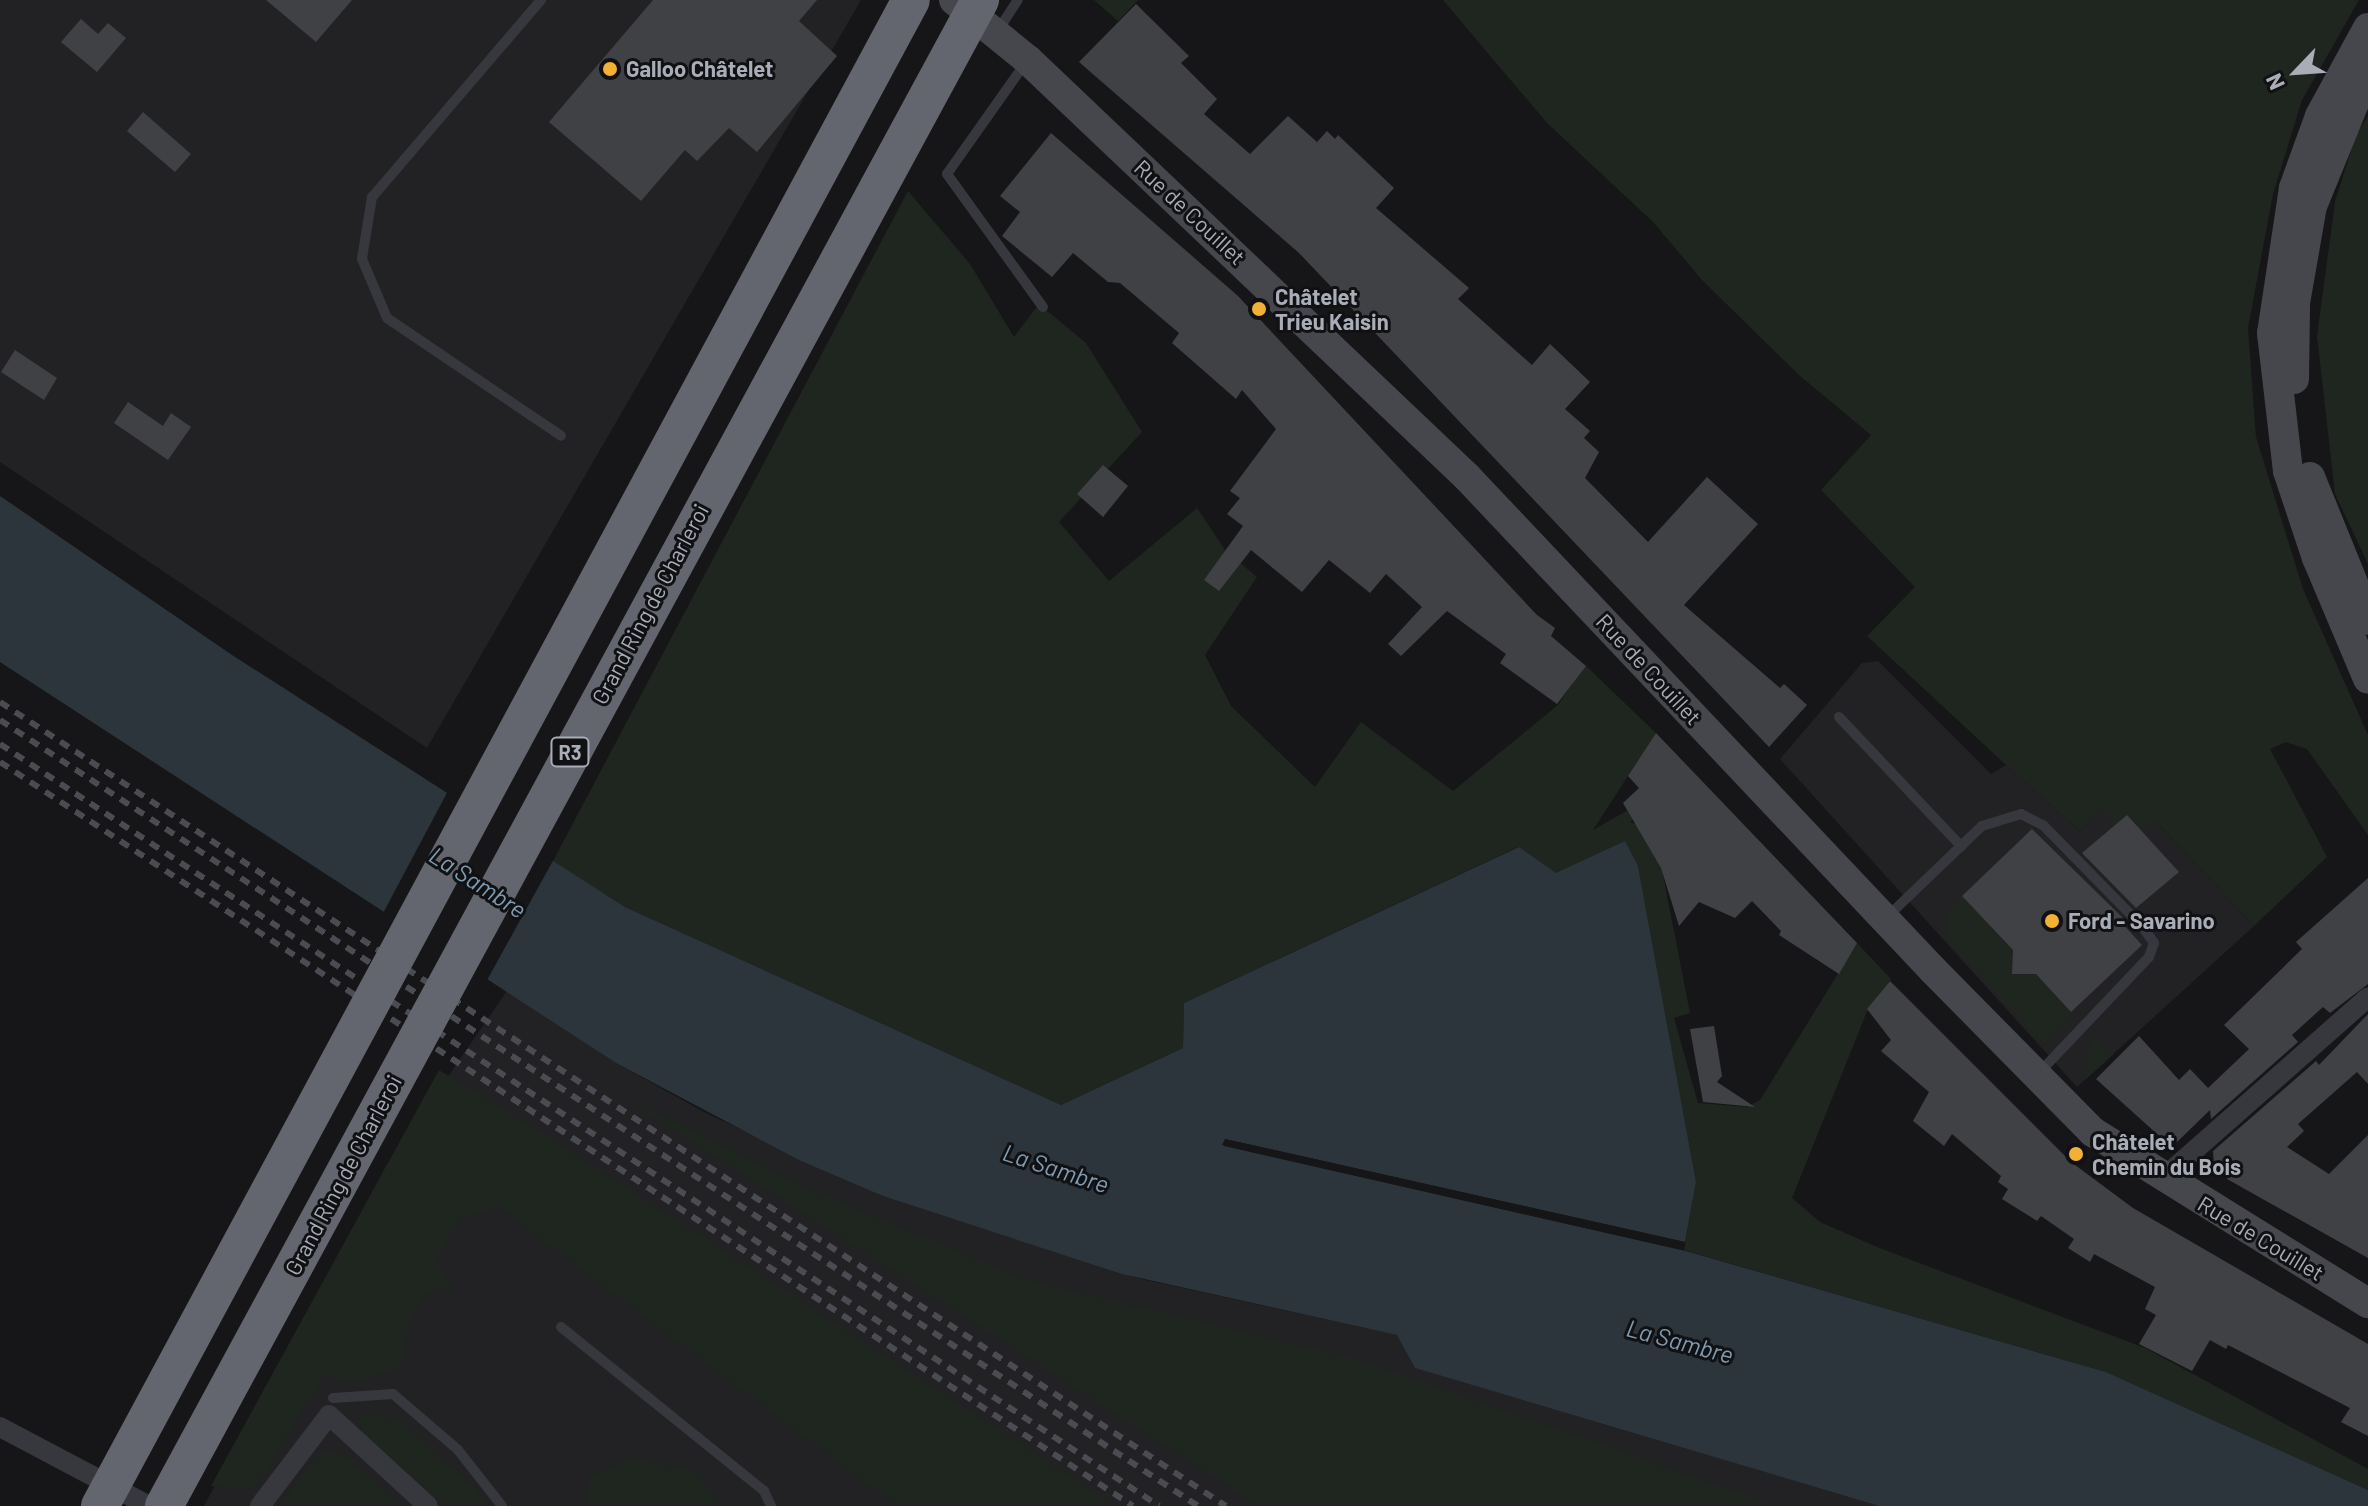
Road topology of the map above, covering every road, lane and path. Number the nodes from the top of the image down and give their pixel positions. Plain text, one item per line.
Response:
1 (541, 0) edge
2 (911, 0) edge
3 (954, 0) edge
4 (1018, 0) edge
5 (988, 17) edge
6 (2368, 28) edge
7 (1028, 60) junction
8 (2368, 69) edge
9 (1043, 307) dead end
10 (561, 436) dead end
11 (2368, 620) edge
12 (2368, 679) edge
13 (1839, 717) dead end
14 (1961, 846) junction
15 (1886, 919) junction
16 (2368, 997) edge
17 (2037, 1076) junction
18 (2163, 1178) junction
19 (2368, 1303) edge
20 (561, 1327) dead end
21 (331, 1407) junction
22 (0, 1427) edge
23 (100, 1506) edge
24 (149, 1506) edge
25 (164, 1506) edge
26 (260, 1506) edge
27 (428, 1506) edge
28 (502, 1506) edge
29 (771, 1506) edge

1 - 10 lane
2 - 23 highway, R3, bridge
3 - 5 main road, Rue de Couillet
4 - 5 lane
5 - 7 main road, Rue de Couillet
5 - 25 highway, Grand Ring de Charleroi / R3, bridge
6 - 12 main road
7 - 9 lane
7 - 15 main road, Rue de Couillet
8 - 11 main road
13 - 14 lane
14 - 15 lane
14 - 17 lane
15 - 17 main road, Rue de Couillet
16 - 18 street
17 - 18 main road, Rue de Couillet
18 - 19 main road, Rue de Couillet
20 - 29 lane
21 - 26 street
21 - 27 street
21 - 28 lane
22 - 24 street

